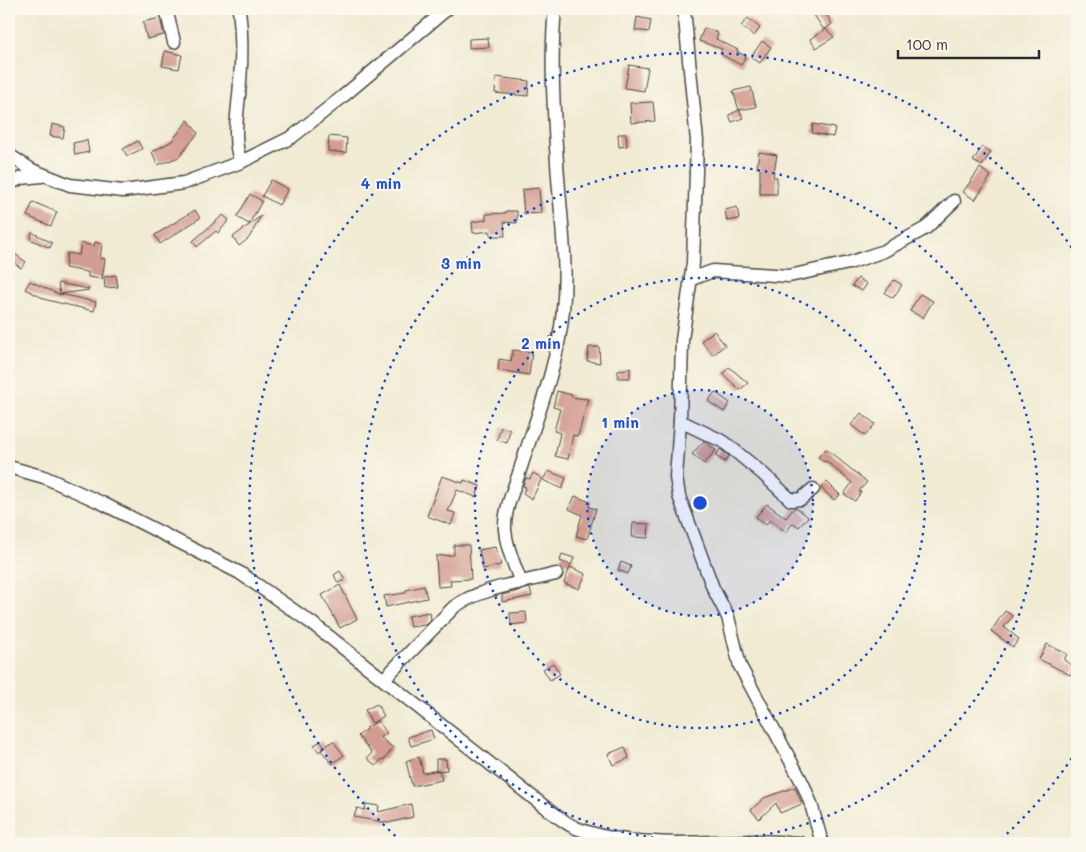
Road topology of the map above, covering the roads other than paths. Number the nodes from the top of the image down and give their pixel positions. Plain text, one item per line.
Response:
1 (166, 9) edge
2 (239, 9) edge
3 (447, 9) edge
4 (555, 9) edge
5 (684, 9) edge
6 (174, 42) dead end
7 (9, 155) edge
8 (241, 162) junction
9 (44, 176) junction
10 (9, 184) edge
11 (954, 201) dead end
12 (694, 255) junction
13 (713, 271) junction
14 (691, 279) junction
15 (680, 422) junction
16 (9, 467) edge
17 (813, 489) dead end
18 (556, 574) dead end
19 (521, 583) junction
20 (384, 679) junction
21 (677, 843) edge
22 (715, 843) edge
23 (800, 843) edge
24 (822, 843) edge

1 - 6 street
2 - 8 street
3 - 8 street
4 - 19 street
5 - 12 street
7 - 9 street
8 - 9 street
9 - 10 street
11 - 13 street
12 - 13 street
12 - 14 street
13 - 14 street
14 - 15 street
15 - 17 street
15 - 24 street
16 - 20 street
18 - 19 street
19 - 20 street
20 - 21 street
21 - 22 street
22 - 23 street

